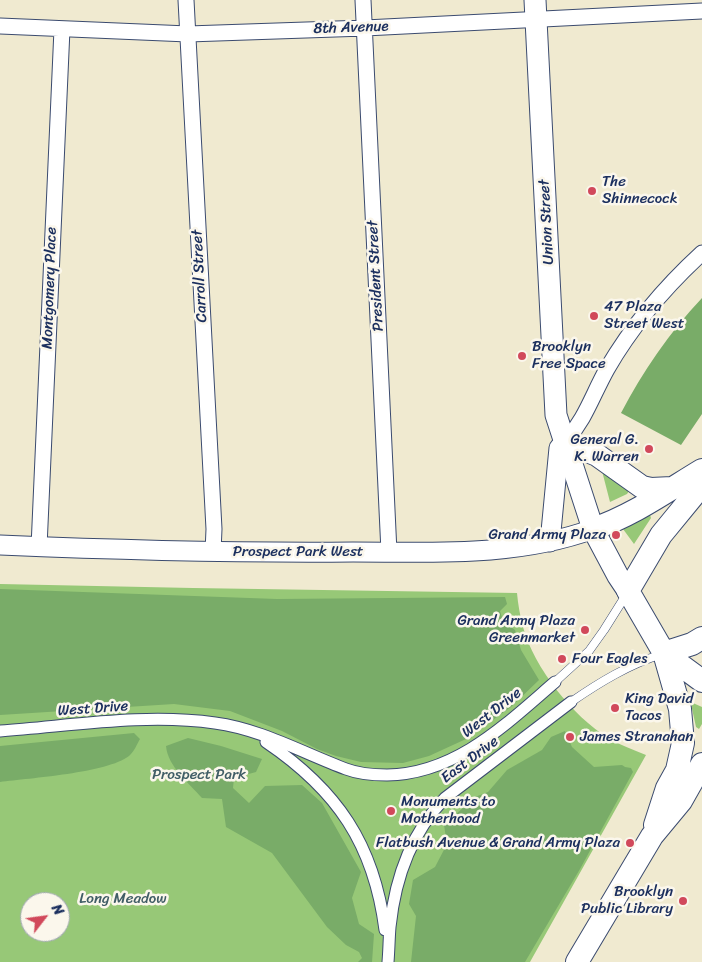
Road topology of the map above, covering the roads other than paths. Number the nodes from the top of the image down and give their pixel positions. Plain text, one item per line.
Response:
1 (186, 0) edge
2 (363, 0) edge
3 (536, 10) edge
4 (702, 11) edge
5 (0, 26) edge
6 (365, 28) junction
7 (62, 29) junction
8 (188, 34) junction
9 (702, 253) edge
10 (565, 442) junction
11 (702, 470) edge
12 (702, 485) edge
13 (672, 488) junction
14 (593, 529) junction
15 (550, 542) junction
16 (0, 546) edge
17 (39, 547) junction
18 (213, 552) junction
19 (389, 552) junction
20 (628, 591) junction
21 (702, 638) edge
22 (664, 654) junction
23 (702, 681) edge
24 (555, 682) joint
25 (571, 702) joint
26 (247, 729) junction
27 (0, 731) edge
28 (702, 764) edge
29 (652, 836) junction
30 (388, 959) edge
31 (576, 962) edge

1 - 8 street, Carroll Street
2 - 6 street, President Street
3 - 4 street, 8th Avenue
3 - 6 street, 8th Avenue
3 - 10 main road, Union Street
5 - 7 street, 8th Avenue
6 - 8 street, 8th Avenue
6 - 19 street, President Street
7 - 8 street, 8th Avenue
7 - 17 street, Montgomery Place
8 - 18 street, Carroll Street
9 - 10 street
10 - 13 main road
10 - 14 main road, Union Street
10 - 15 street
11 - 13 main road
12 - 20 main road
13 - 14 main road
14 - 15 street, Prospect Park West
14 - 20 main road, Union Street
15 - 19 street, Prospect Park West
16 - 17 street, Prospect Park West
17 - 18 street, Prospect Park West
18 - 19 street, Prospect Park West
20 - 22 main road
20 - 24 lane, West Drive
21 - 22 main road
22 - 23 main road
22 - 25 lane, East Drive
22 - 29 main road
24 - 26 street, West Drive
25 - 30 street, East Drive
26 - 27 street, West Drive
26 - 30 street, West Drive
28 - 29 main road
29 - 31 main road

